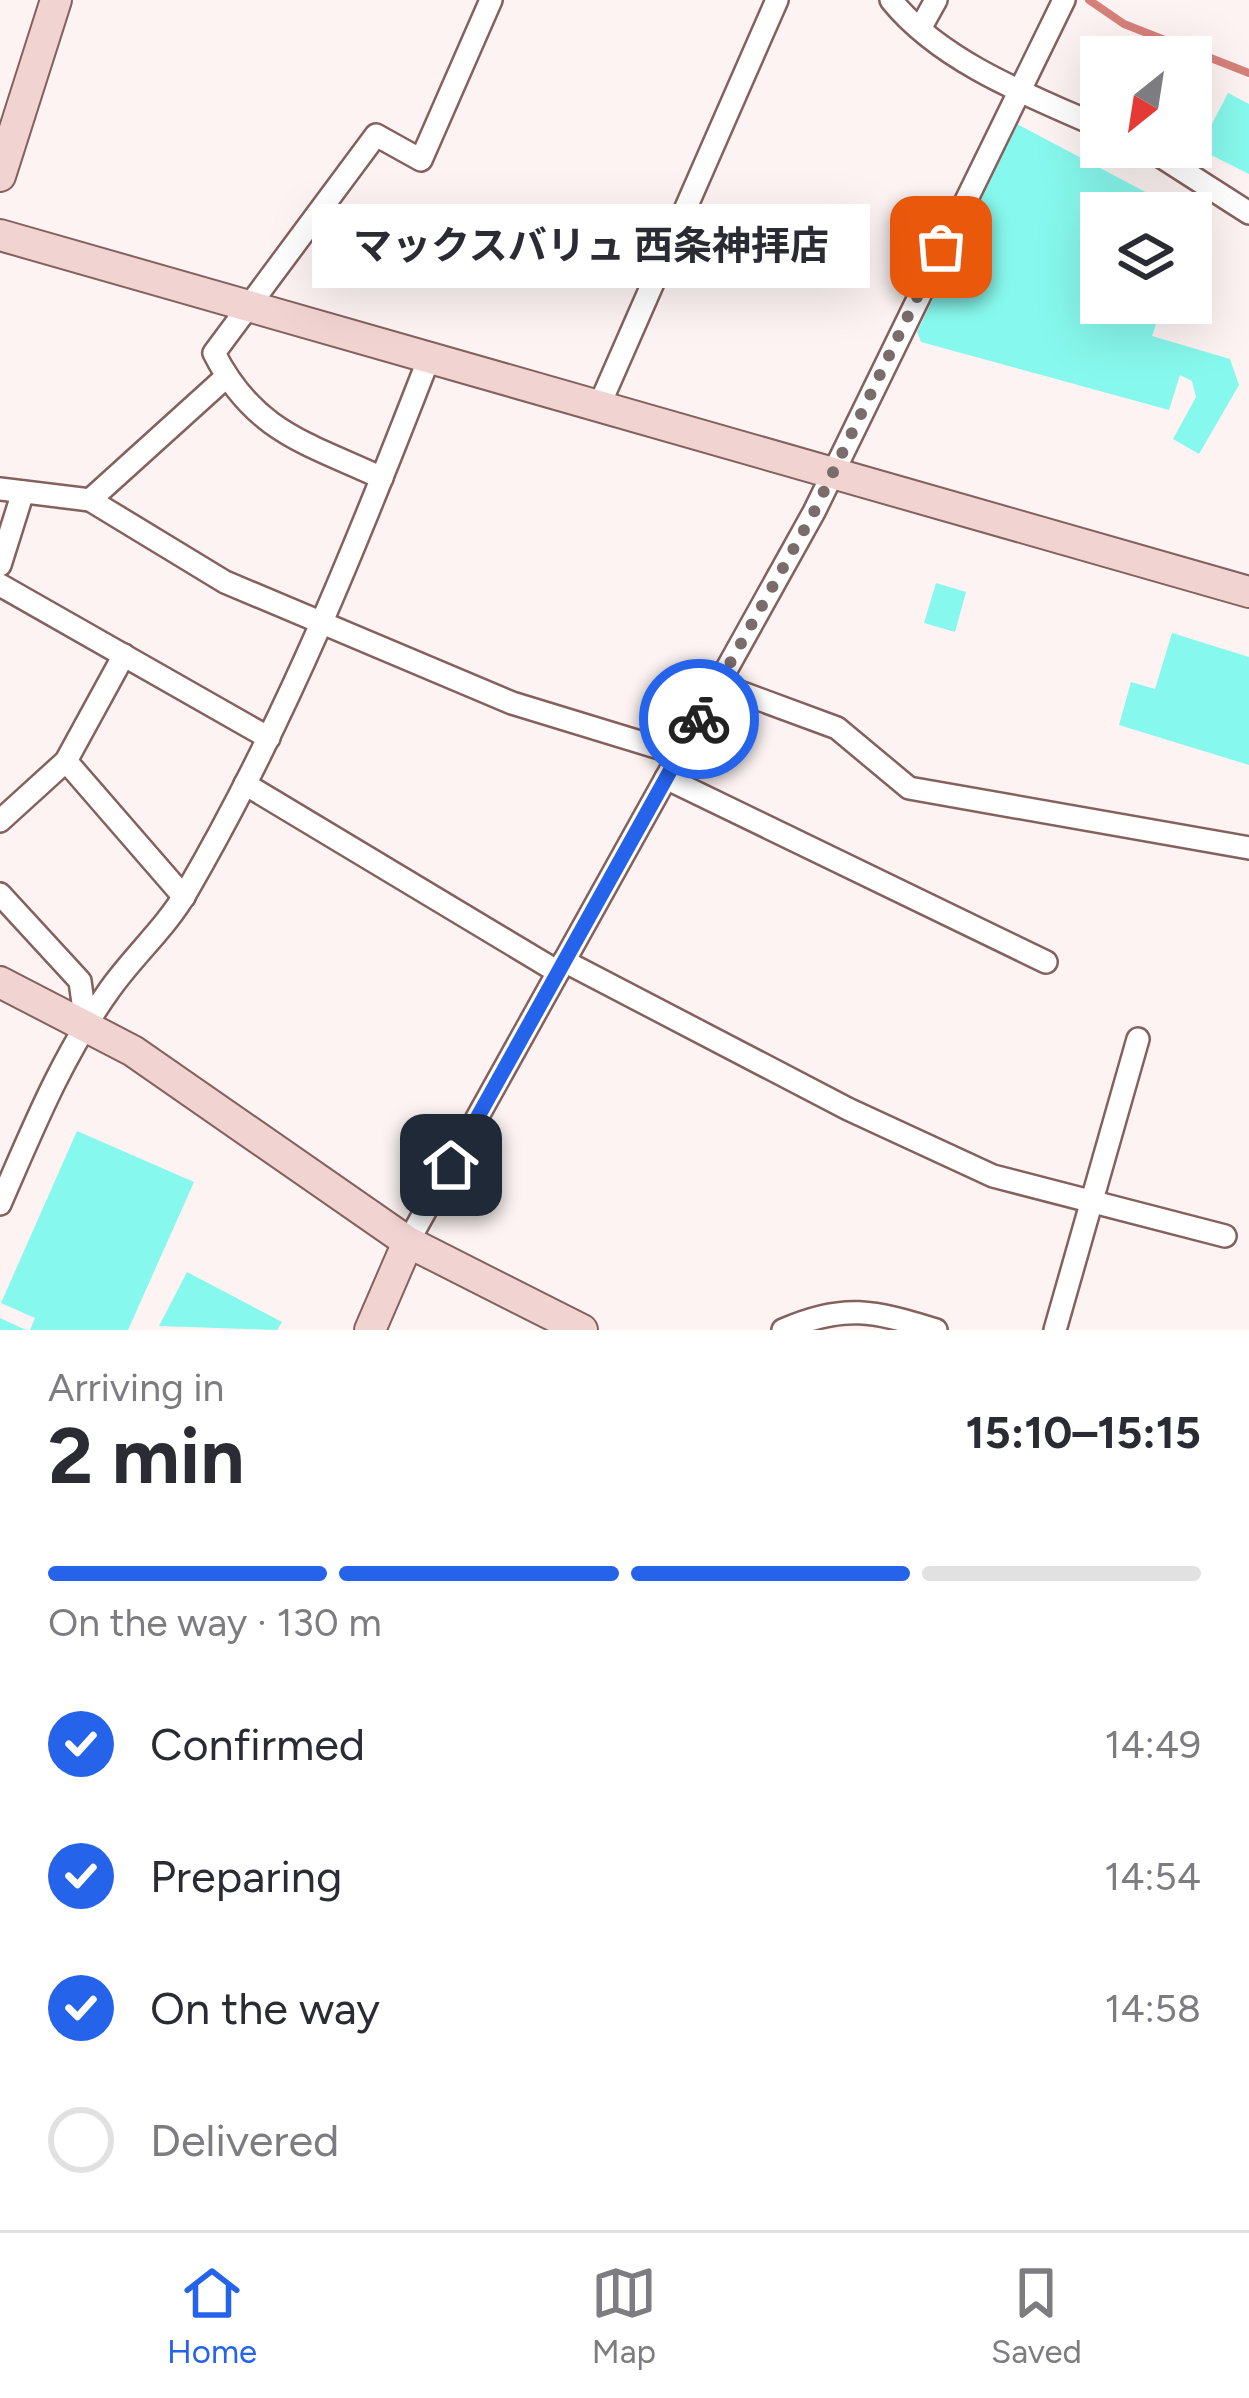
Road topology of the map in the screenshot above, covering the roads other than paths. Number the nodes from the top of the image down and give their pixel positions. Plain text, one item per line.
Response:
1 (56, 0) edge
2 (491, 0) edge
3 (777, 0) edge
4 (891, 0) edge
5 (936, 0) edge
6 (1064, 0) edge
7 (921, 27) junction
8 (1015, 91) junction
9 (1080, 118) edge
10 (1179, 168) edge
11 (0, 176) edge
12 (1249, 213) edge
13 (0, 235) edge
14 (247, 306) junction
15 (429, 358) junction
16 (226, 377) junction
17 (599, 406) junction
18 (833, 474) junction
19 (382, 478) junction
20 (0, 489) edge
21 (23, 493) junction
22 (90, 500) junction
23 (0, 565) edge
24 (0, 585) edge
25 (1249, 592) edge
26 (325, 624) junction
27 (124, 656) junction
28 (718, 684) junction
29 (269, 738) junction
30 (679, 754) junction
31 (66, 761) junction
32 (666, 778) junction
33 (245, 784) junction
34 (0, 821) edge
35 (1249, 848) edge
36 (0, 894) edge
37 (184, 897) junction
38 (1046, 962) dead end
39 (561, 966) junction
40 (0, 982) edge
41 (86, 1025) junction
42 (1138, 1039) dead end
43 (0, 1204) edge
44 (1090, 1205) junction
45 (1225, 1236) dead end
46 (408, 1242) junction
47 (370, 1330) edge
48 (582, 1330) edge
49 (783, 1330) edge
50 (936, 1330) edge
51 (1055, 1330) edge

1 - 11 street
2 - 14 street
3 - 17 street
4 - 7 street
5 - 7 street
6 - 8 street
7 - 8 street
8 - 9 street
8 - 18 street
10 - 12 street
13 - 14 street
14 - 15 street
14 - 16 street
15 - 17 street
15 - 19 street
16 - 19 street
16 - 22 street
17 - 18 street
18 - 25 street
18 - 28 street
19 - 26 street
20 - 21 street
21 - 22 street
21 - 23 street
22 - 26 street
24 - 27 street
26 - 29 street
26 - 30 street
27 - 29 street
27 - 31 street
28 - 30 street
28 - 35 street
29 - 33 street
30 - 32 street
31 - 34 street
31 - 37 street
32 - 38 street
32 - 39 street
33 - 37 street
33 - 39 street
36 - 41 street
37 - 41 street
39 - 44 street
39 - 46 street
40 - 41 street
41 - 43 street
41 - 46 street
42 - 44 street
44 - 45 street
44 - 51 street
46 - 47 street
46 - 48 street
49 - 50 street

